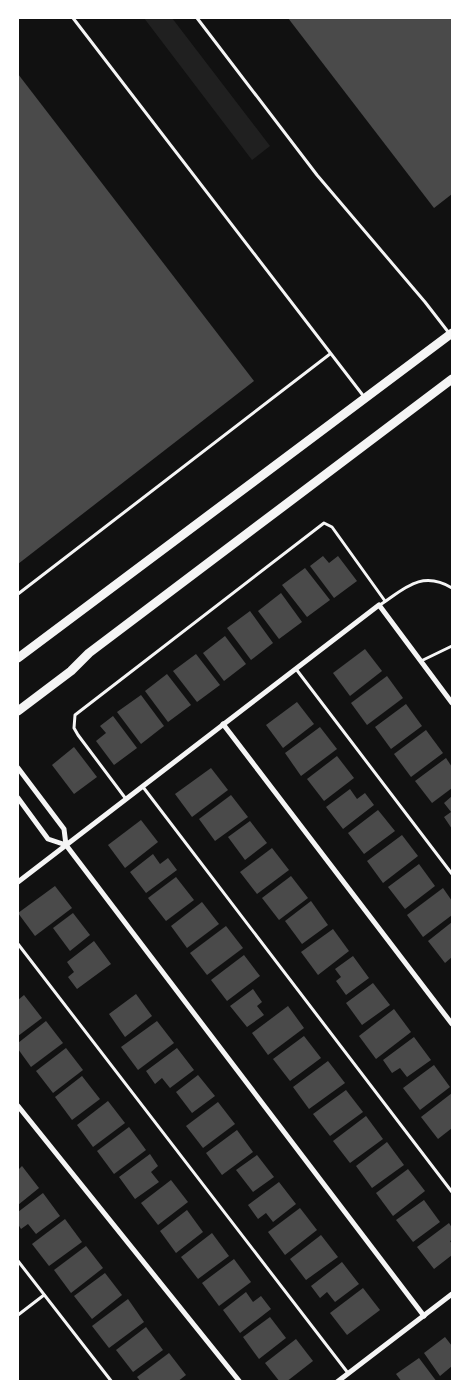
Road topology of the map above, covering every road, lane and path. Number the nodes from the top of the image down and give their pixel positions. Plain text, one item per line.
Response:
1 (73, 18) edge
2 (197, 18) edge
3 (452, 335) edge
4 (330, 353) junction
5 (452, 379) edge
6 (365, 398) junction
7 (452, 588) edge
8 (18, 594) edge
9 (385, 601) junction
10 (379, 605) junction
11 (452, 646) edge
12 (18, 658) edge
13 (421, 661) junction
14 (296, 669) junction
15 (452, 703) edge
16 (18, 711) edge
17 (223, 724) junction
18 (18, 768) edge
19 (142, 786) junction
20 (18, 798) edge
21 (126, 799) junction
22 (66, 845) junction
23 (452, 874) edge
24 (18, 882) edge
25 (18, 944) edge
26 (452, 1024) edge
27 (18, 1106) edge
28 (452, 1192) edge
29 (18, 1261) edge
30 (452, 1294) edge
31 (44, 1295) junction
32 (18, 1315) edge
33 (424, 1316) junction
34 (348, 1373) junction
35 (112, 1382) edge
36 (240, 1382) edge
37 (337, 1382) edge

1 - 4 lane
2 - 3 lane
3 - 6 main road
4 - 6 lane
4 - 8 lane
5 - 16 main road
6 - 12 main road
7 - 9 lane
9 - 10 lane
9 - 21 lane
10 - 13 street
10 - 14 street
11 - 13 lane
13 - 15 street
14 - 17 street
14 - 23 lane
17 - 19 street
17 - 26 street
18 - 22 street
19 - 21 street
19 - 28 lane
20 - 22 street
21 - 22 street
22 - 24 street
22 - 33 street
25 - 34 lane
27 - 36 street
29 - 31 lane
30 - 33 street
31 - 32 lane
31 - 35 lane
33 - 34 street
34 - 37 street

